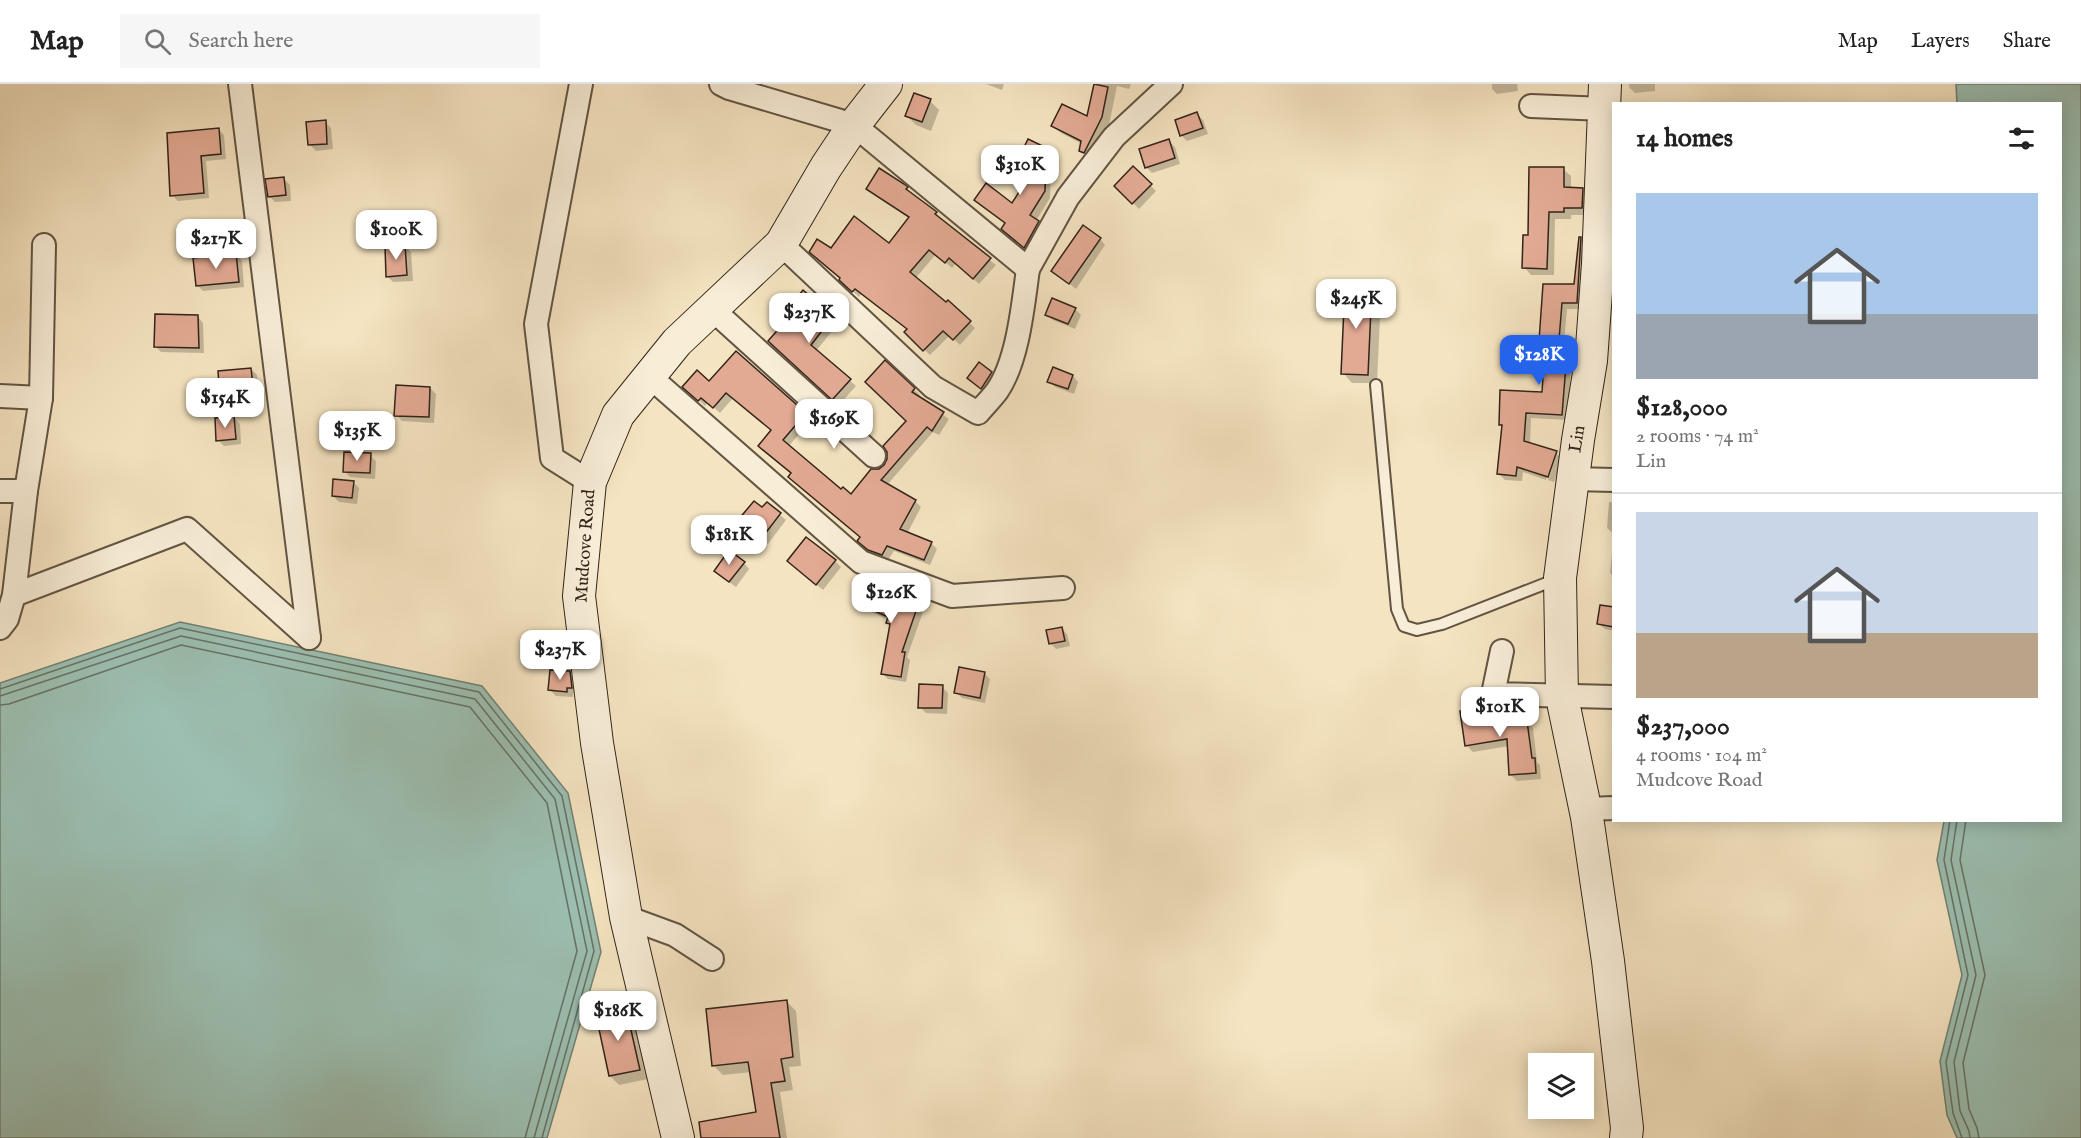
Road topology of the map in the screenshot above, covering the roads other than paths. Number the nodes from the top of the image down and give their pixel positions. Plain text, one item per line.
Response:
1 (240, 84) edge
2 (581, 84) edge
3 (721, 84) edge
4 (886, 84) edge
5 (1171, 84) edge
6 (1605, 97) edge
7 (1531, 106) dead end
8 (854, 125) junction
9 (781, 244) junction
10 (44, 245) dead end
11 (1606, 264) edge
12 (1028, 269) junction
13 (712, 309) junction
14 (649, 376) junction
15 (1376, 385) dead end
16 (0, 396) edge
17 (41, 398) junction
18 (874, 456) dead end
19 (1572, 479) junction
20 (1612, 480) edge
21 (590, 482) junction
22 (0, 491) edge
23 (26, 491) junction
24 (1560, 578) junction
25 (1063, 588) dead end
26 (14, 595) junction
27 (0, 628) edge
28 (1502, 651) dead end
29 (1562, 697) junction
30 (1612, 697) edge
31 (1600, 808) edge
32 (626, 917) junction
33 (712, 959) dead end
34 (678, 1138) edge
35 (1626, 1138) edge

1 - 26 street
2 - 21 street
3 - 8 street
4 - 8 street, Mudcove Road
5 - 12 street
6 - 7 street
6 - 11 street, Lin
8 - 9 street, Mudcove Road
8 - 12 street
9 - 12 street
9 - 13 street, Mudcove Road
10 - 17 street
11 - 19 street, Lin
13 - 14 street, Mudcove Road
13 - 18 street
14 - 21 street, Mudcove Road
14 - 25 street
15 - 24 lane
16 - 17 street
17 - 23 street
19 - 20 street
19 - 24 street, Lin
21 - 32 street, Mudcove Road
22 - 23 street
23 - 26 street
24 - 29 street, Lin
26 - 27 street
28 - 29 street
29 - 30 street
29 - 31 street, Lin
31 - 35 street, Lin
32 - 33 street
32 - 34 street, Mudcove Road

